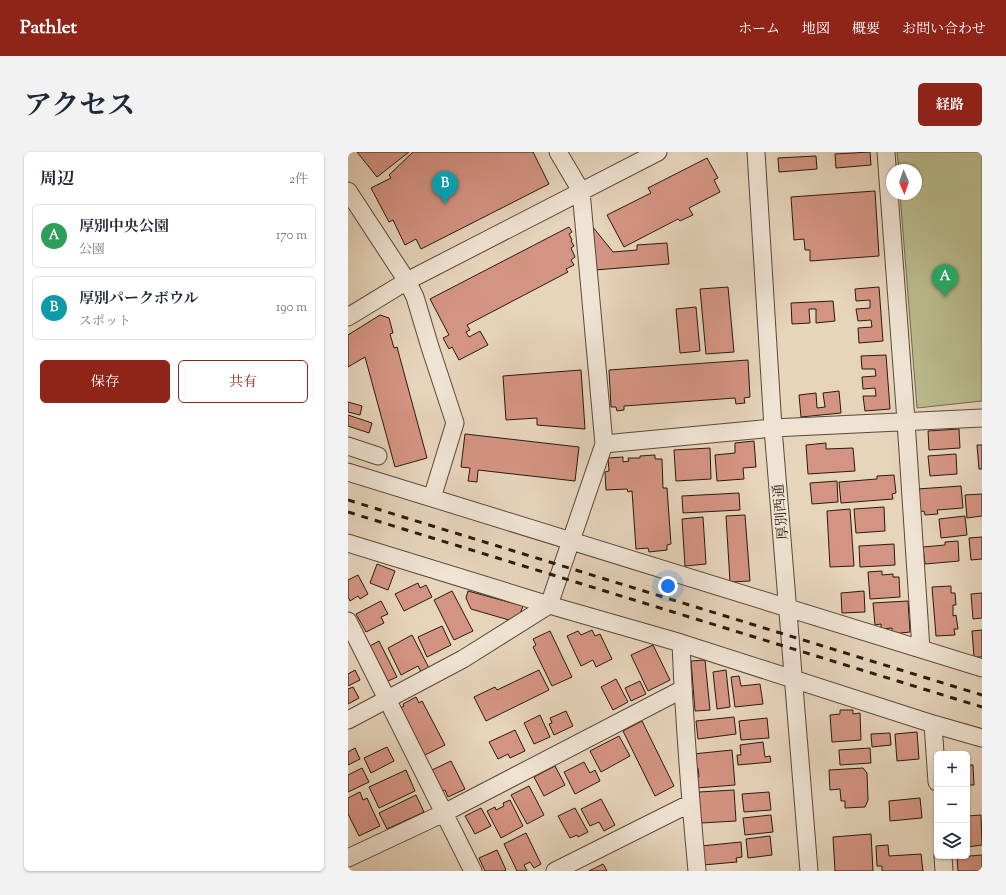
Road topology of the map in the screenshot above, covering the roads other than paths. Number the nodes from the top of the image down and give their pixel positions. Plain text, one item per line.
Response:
1 (558, 152) edge
2 (658, 152) edge
3 (756, 152) edge
4 (886, 152) edge
5 (348, 191) edge
6 (581, 191) junction
7 (407, 281) junction
8 (348, 317) edge
9 (982, 418) edge
10 (906, 421) junction
11 (773, 428) junction
12 (604, 444) junction
13 (348, 446) edge
14 (378, 456) dead end
15 (348, 472) edge
16 (432, 498) junction
17 (571, 541) junction
18 (348, 543) edge
19 (549, 605) junction
20 (788, 608) junction
21 (348, 621) edge
22 (681, 643) junction
23 (921, 649) junction
24 (982, 668) edge
25 (793, 679) junction
26 (683, 689) junction
27 (387, 700) junction
28 (348, 720) edge
29 (933, 724) junction
30 (982, 738) edge
31 (935, 751) edge
32 (691, 803) junction
33 (444, 813) junction
34 (348, 858) edge
35 (943, 859) edge
36 (473, 871) edge
37 (555, 871) edge
38 (697, 871) edge
39 (808, 871) edge
40 (944, 871) edge

1 - 6 street
2 - 6 street
3 - 11 street, 厚別西通
4 - 10 street
5 - 7 street
6 - 7 street
6 - 12 street
7 - 8 street
7 - 16 street
9 - 10 street
10 - 11 street
10 - 23 street
11 - 12 street
11 - 20 street, 厚別西通
12 - 17 street
13 - 14 street
15 - 16 street
16 - 17 street
17 - 19 street
17 - 20 street
18 - 19 street
19 - 22 street
19 - 27 street
20 - 23 street
20 - 25 street, 厚別西通
21 - 27 street
22 - 25 street
22 - 26 street
23 - 24 street
25 - 29 street
25 - 39 street, 厚別西通
26 - 32 street
26 - 33 street
27 - 28 street
27 - 33 street
29 - 30 street
29 - 31 street
32 - 37 street
32 - 38 street
33 - 34 street
33 - 36 street
35 - 40 street

